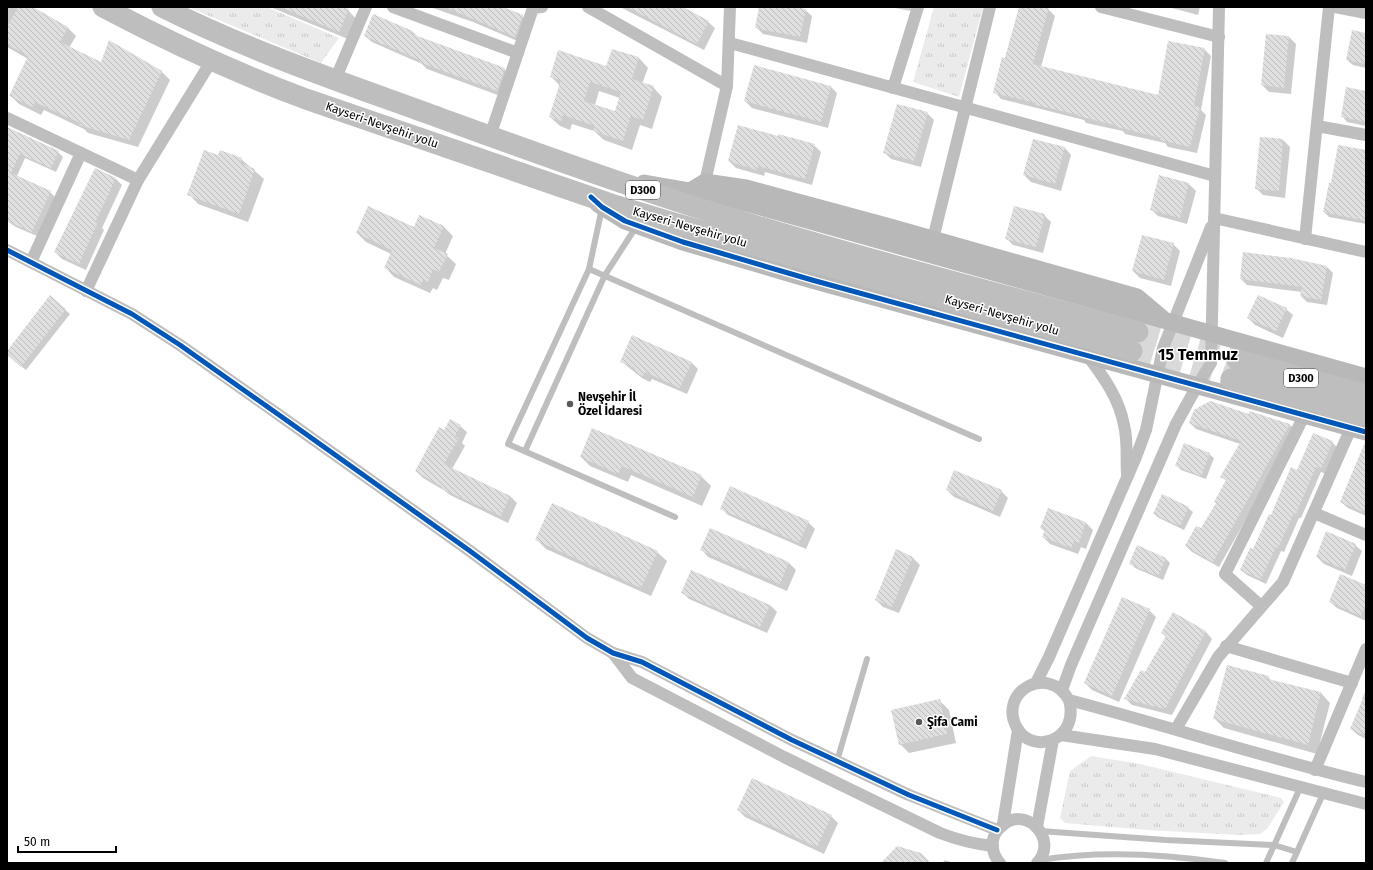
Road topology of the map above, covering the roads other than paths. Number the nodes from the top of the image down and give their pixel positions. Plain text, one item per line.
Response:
1 (103, 7) edge
2 (162, 7) edge
3 (366, 7) edge
4 (393, 7) edge
5 (542, 7) edge
6 (588, 7) edge
7 (730, 7) edge
8 (918, 7) edge
9 (990, 7) edge
10 (1102, 7) edge
11 (1219, 7) edge
12 (1329, 7) edge
13 (1335, 7) edge
14 (1366, 13) edge
15 (1218, 38) junction
16 (730, 43) junction
17 (518, 53) junction
18 (212, 60) junction
19 (335, 80) junction
20 (727, 86) junction
21 (893, 88) junction
22 (965, 107) junction
23 (7, 118) edge
24 (1317, 126) junction
25 (1366, 135) edge
26 (490, 136) junction
27 (81, 153) junction
28 (601, 176) junction
29 (1215, 176) junction
30 (138, 180) junction
31 (705, 182) junction
32 (690, 191) junction
33 (596, 202) junction
34 (1214, 218) junction
35 (637, 225) junction
36 (1305, 238) junction
37 (933, 239) junction
38 (7, 250) edge
39 (1366, 252) edge
40 (31, 262) junction
41 (589, 269) junction
42 (606, 275) junction
43 (86, 291) junction
44 (1170, 323) junction
45 (1213, 335) junction
46 (1087, 355) junction
47 (1158, 375) junction
48 (1366, 378) edge
49 (1197, 386) junction
50 (1366, 395) edge
51 (1304, 416) junction
52 (1361, 425) edge
53 (979, 439) dead end
54 (525, 451) junction
55 (1127, 481) junction
56 (1314, 513) junction
57 (675, 517) dead end
58 (1366, 535) edge
59 (1261, 606) junction
60 (1226, 646) junction
61 (1366, 649) edge
62 (612, 653) junction
63 (868, 659) dead end
64 (1036, 683) junction
65 (1352, 683) junction
66 (1065, 695) junction
67 (1176, 729) junction
68 (1018, 730) junction
69 (1057, 737) junction
70 (837, 761) junction
71 (1315, 770) junction
72 (1366, 782) edge
73 (1300, 788) junction
74 (1323, 794) junction
75 (1366, 804) edge
76 (1000, 827) junction
77 (1039, 829) junction
78 (1274, 845) junction
79 (1297, 852) junction
80 (995, 857) edge
81 (1039, 861) edge
82 (1225, 863) edge
83 (1266, 863) edge
84 (1292, 863) edge

1 - 18 highway, Kayseri-Nevşehir yolu / D300
2 - 19 highway, Kayseri-Nevşehir yolu / D300
3 - 19 street
4 - 17 street
5 - 17 street
6 - 20 street
7 - 16 street
8 - 21 street
9 - 22 street
10 - 15 street
11 - 15 street
12 - 24 street
13 - 14 street
15 - 29 street
16 - 20 street
16 - 21 street
17 - 26 street
18 - 30 street
18 - 33 highway, Kayseri-Nevşehir yolu / D300
19 - 26 highway, Kayseri-Nevşehir yolu / D300
20 - 31 street
21 - 22 street
22 - 29 street
22 - 37 street
23 - 27 street
24 - 25 street
24 - 36 street
26 - 28 highway, Kayseri-Nevşehir yolu / D300
27 - 30 street
27 - 40 street
28 - 32 street
28 - 33 highway, Kayseri-Nevşehir yolu / D300
29 - 34 street
30 - 43 street
31 - 32 street
31 - 37 street
32 - 44 street
33 - 35 street
33 - 41 lane
34 - 36 street
34 - 44 street
34 - 45 street
35 - 42 lane
35 - 46 street
36 - 39 street
37 - 44 street
38 - 40 street
40 - 43 street
41 - 42 lane
41 - 54 lane
42 - 53 lane
42 - 54 lane
43 - 62 street
44 - 45 street
44 - 47 street
45 - 48 street
45 - 49 street
46 - 47 street
46 - 55 street
47 - 49 street
47 - 55 street
49 - 51 street
49 - 66 street
50 - 52 highway, D300
51 - 52 street
51 - 59 street
52 - 56 street
54 - 57 lane
55 - 64 street
56 - 58 street
56 - 59 street
59 - 60 street
60 - 65 street
60 - 67 street
61 - 65 street
62 - 70 street
62 - 80 street
63 - 70 lane
64 - 66 street
64 - 68 street
65 - 71 street
66 - 67 street
66 - 69 street
67 - 71 street
68 - 69 street
68 - 76 street
69 - 73 street
69 - 77 street
70 - 76 street
71 - 72 street
73 - 74 street
73 - 78 lane
74 - 75 street
74 - 79 lane
76 - 77 street
76 - 80 street
77 - 78 lane
77 - 81 street
78 - 79 lane
78 - 83 lane
79 - 84 lane
81 - 82 lane

